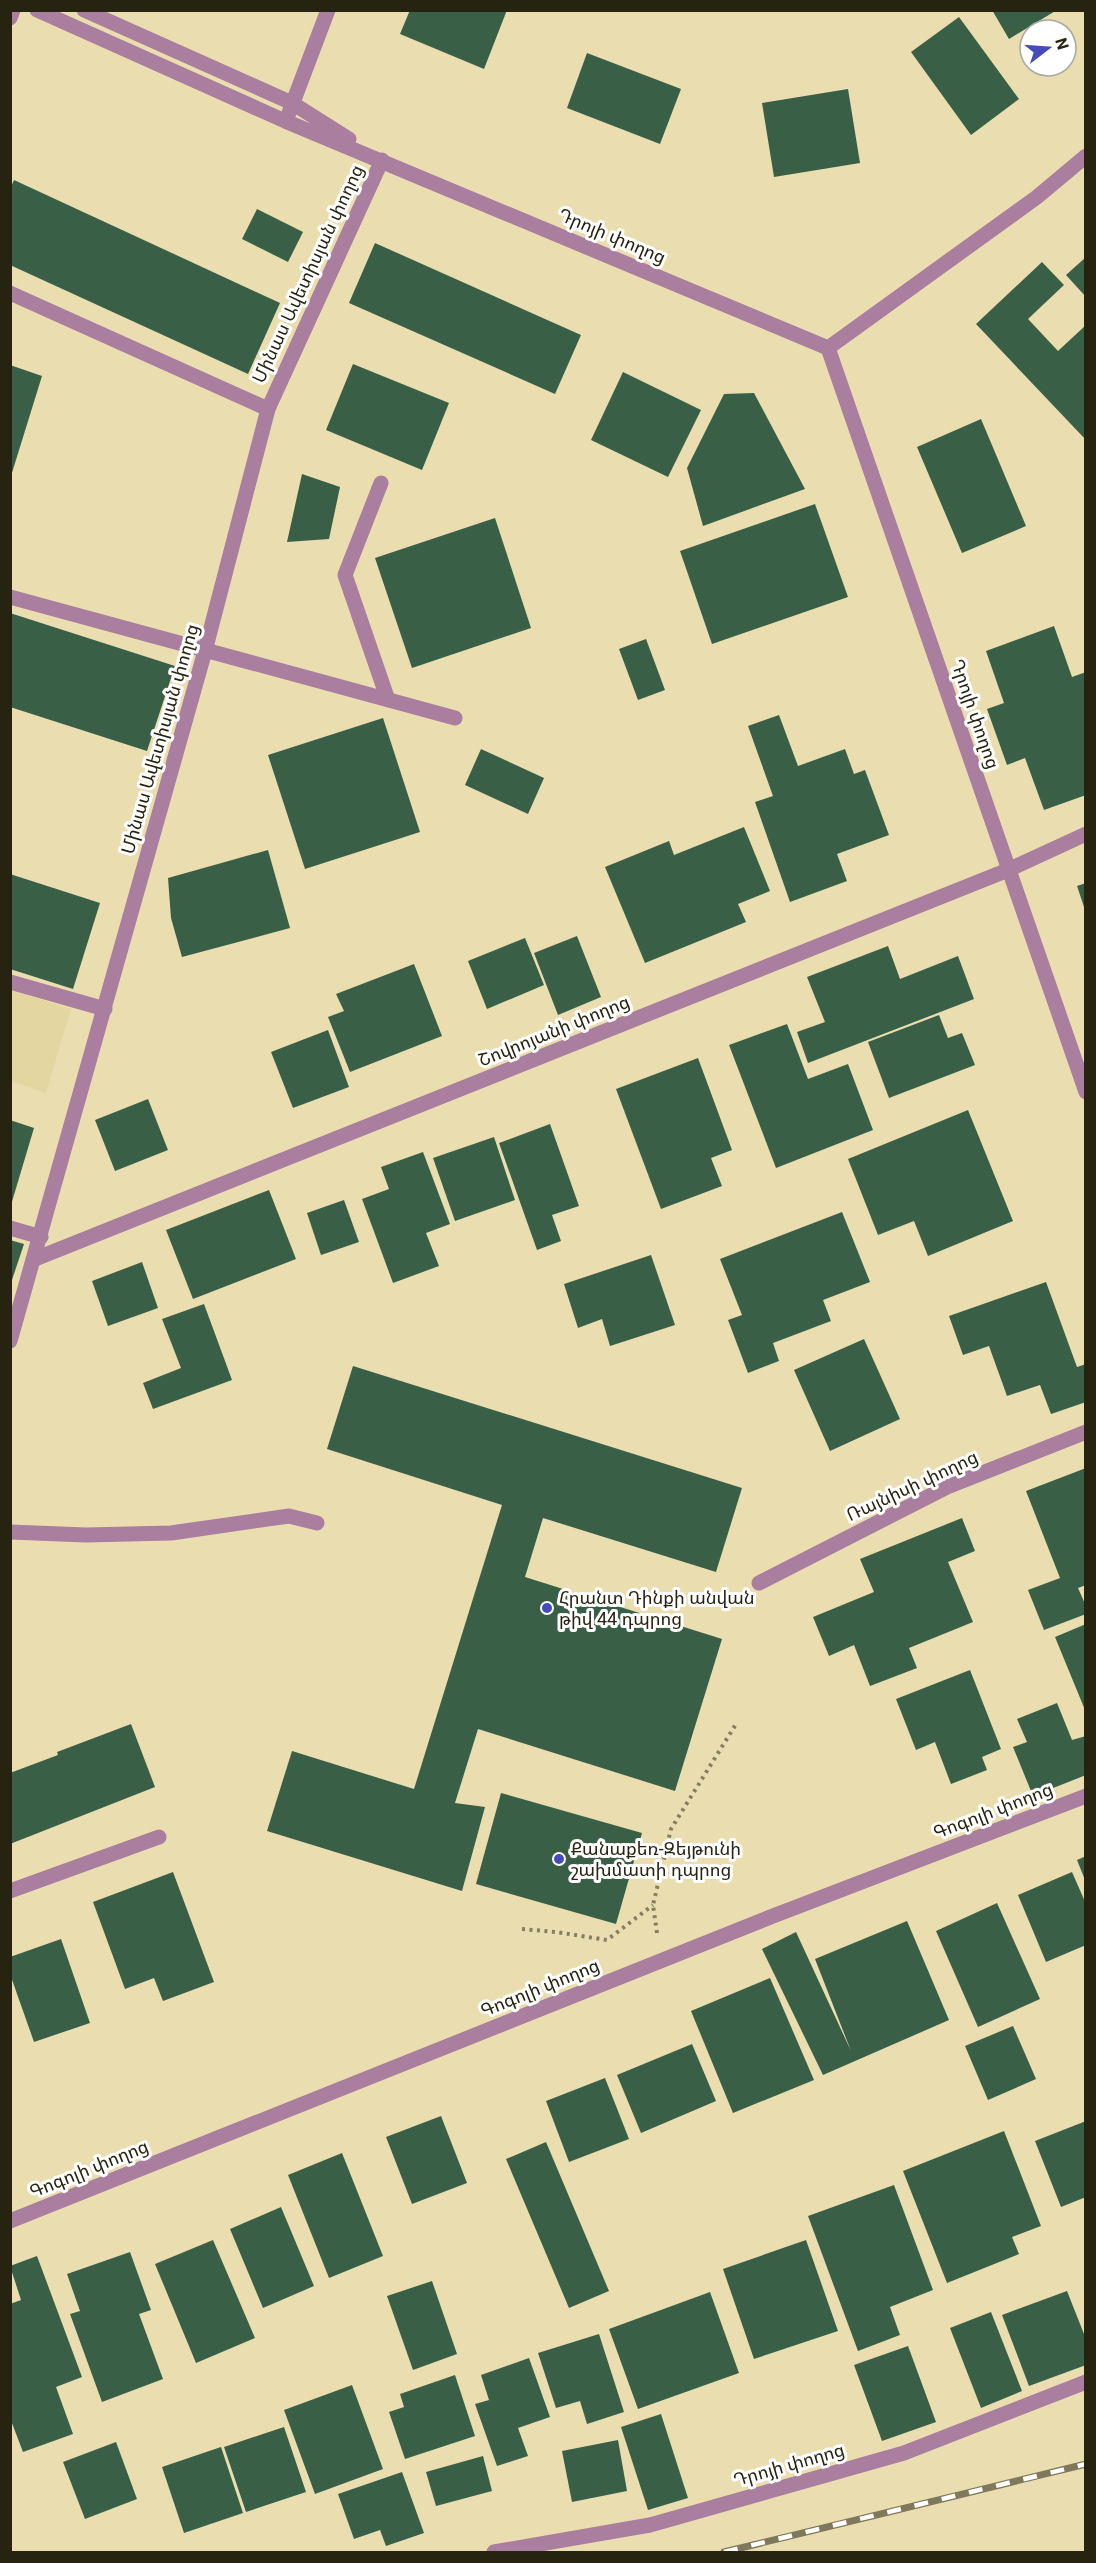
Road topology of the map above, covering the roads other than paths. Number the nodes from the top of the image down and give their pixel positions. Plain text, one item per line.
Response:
1 (14, 10) edge
2 (38, 10) edge
3 (84, 10) edge
4 (328, 10) edge
5 (10, 18) edge
6 (292, 103) junction
7 (285, 121) junction
8 (1086, 156) edge
9 (382, 160) junction
10 (10, 293) edge
11 (828, 348) junction
12 (268, 409) junction
13 (381, 483) dead end
14 (10, 597) edge
15 (205, 651) junction
16 (388, 700) junction
17 (455, 718) dead end
18 (1086, 834) edge
19 (1008, 870) junction
20 (10, 982) edge
21 (105, 1009) junction
22 (1086, 1092) edge
23 (10, 1228) edge
24 (41, 1237) junction
25 (35, 1260) junction
26 (10, 1341) edge
27 (1086, 1432) edge
28 (317, 1523) dead end
29 (10, 1532) edge
30 (759, 1583) dead end
31 (1086, 1796) edge
32 (159, 1837) dead end
33 (10, 1891) edge
34 (10, 2221) edge
35 (1086, 2382) edge
36 (494, 2553) edge

1 - 5 street
2 - 7 street, Դրոյի փողոց
3 - 6 street, Դրոյի փողոց
4 - 6 street
6 - 7 street
6 - 9 street, Դրոյի փողոց
7 - 9 street, Դրոյի փողոց
8 - 11 street
9 - 11 street, Դրոյի փողոց
9 - 12 street, Մինաս Ավետիսյան փողոց
10 - 12 street
11 - 19 street, Դրոյի փողոց
12 - 15 street, Մինաս Ավետիսյան փողոց
13 - 16 street
14 - 15 street
15 - 16 street
15 - 21 street, Մինաս Ավետիսյան փողոց
16 - 17 street
18 - 19 street, Շովրոյանի փողոց
19 - 22 street, Դրոյի փողոց
19 - 25 street, Շովրոյանի փողոց
20 - 21 street
21 - 24 street, Մինաս Ավետիսյան փողոց
23 - 24 street
24 - 25 street, Մինաս Ավետիսյան փողոց
25 - 26 street, Մինաս Ավետիսյան փողոց
27 - 30 street, Ռայնիսի փողոց
28 - 29 street
31 - 34 street, Գոգոլի փողոց
32 - 33 street
35 - 36 street, Դրոյի փողոց

